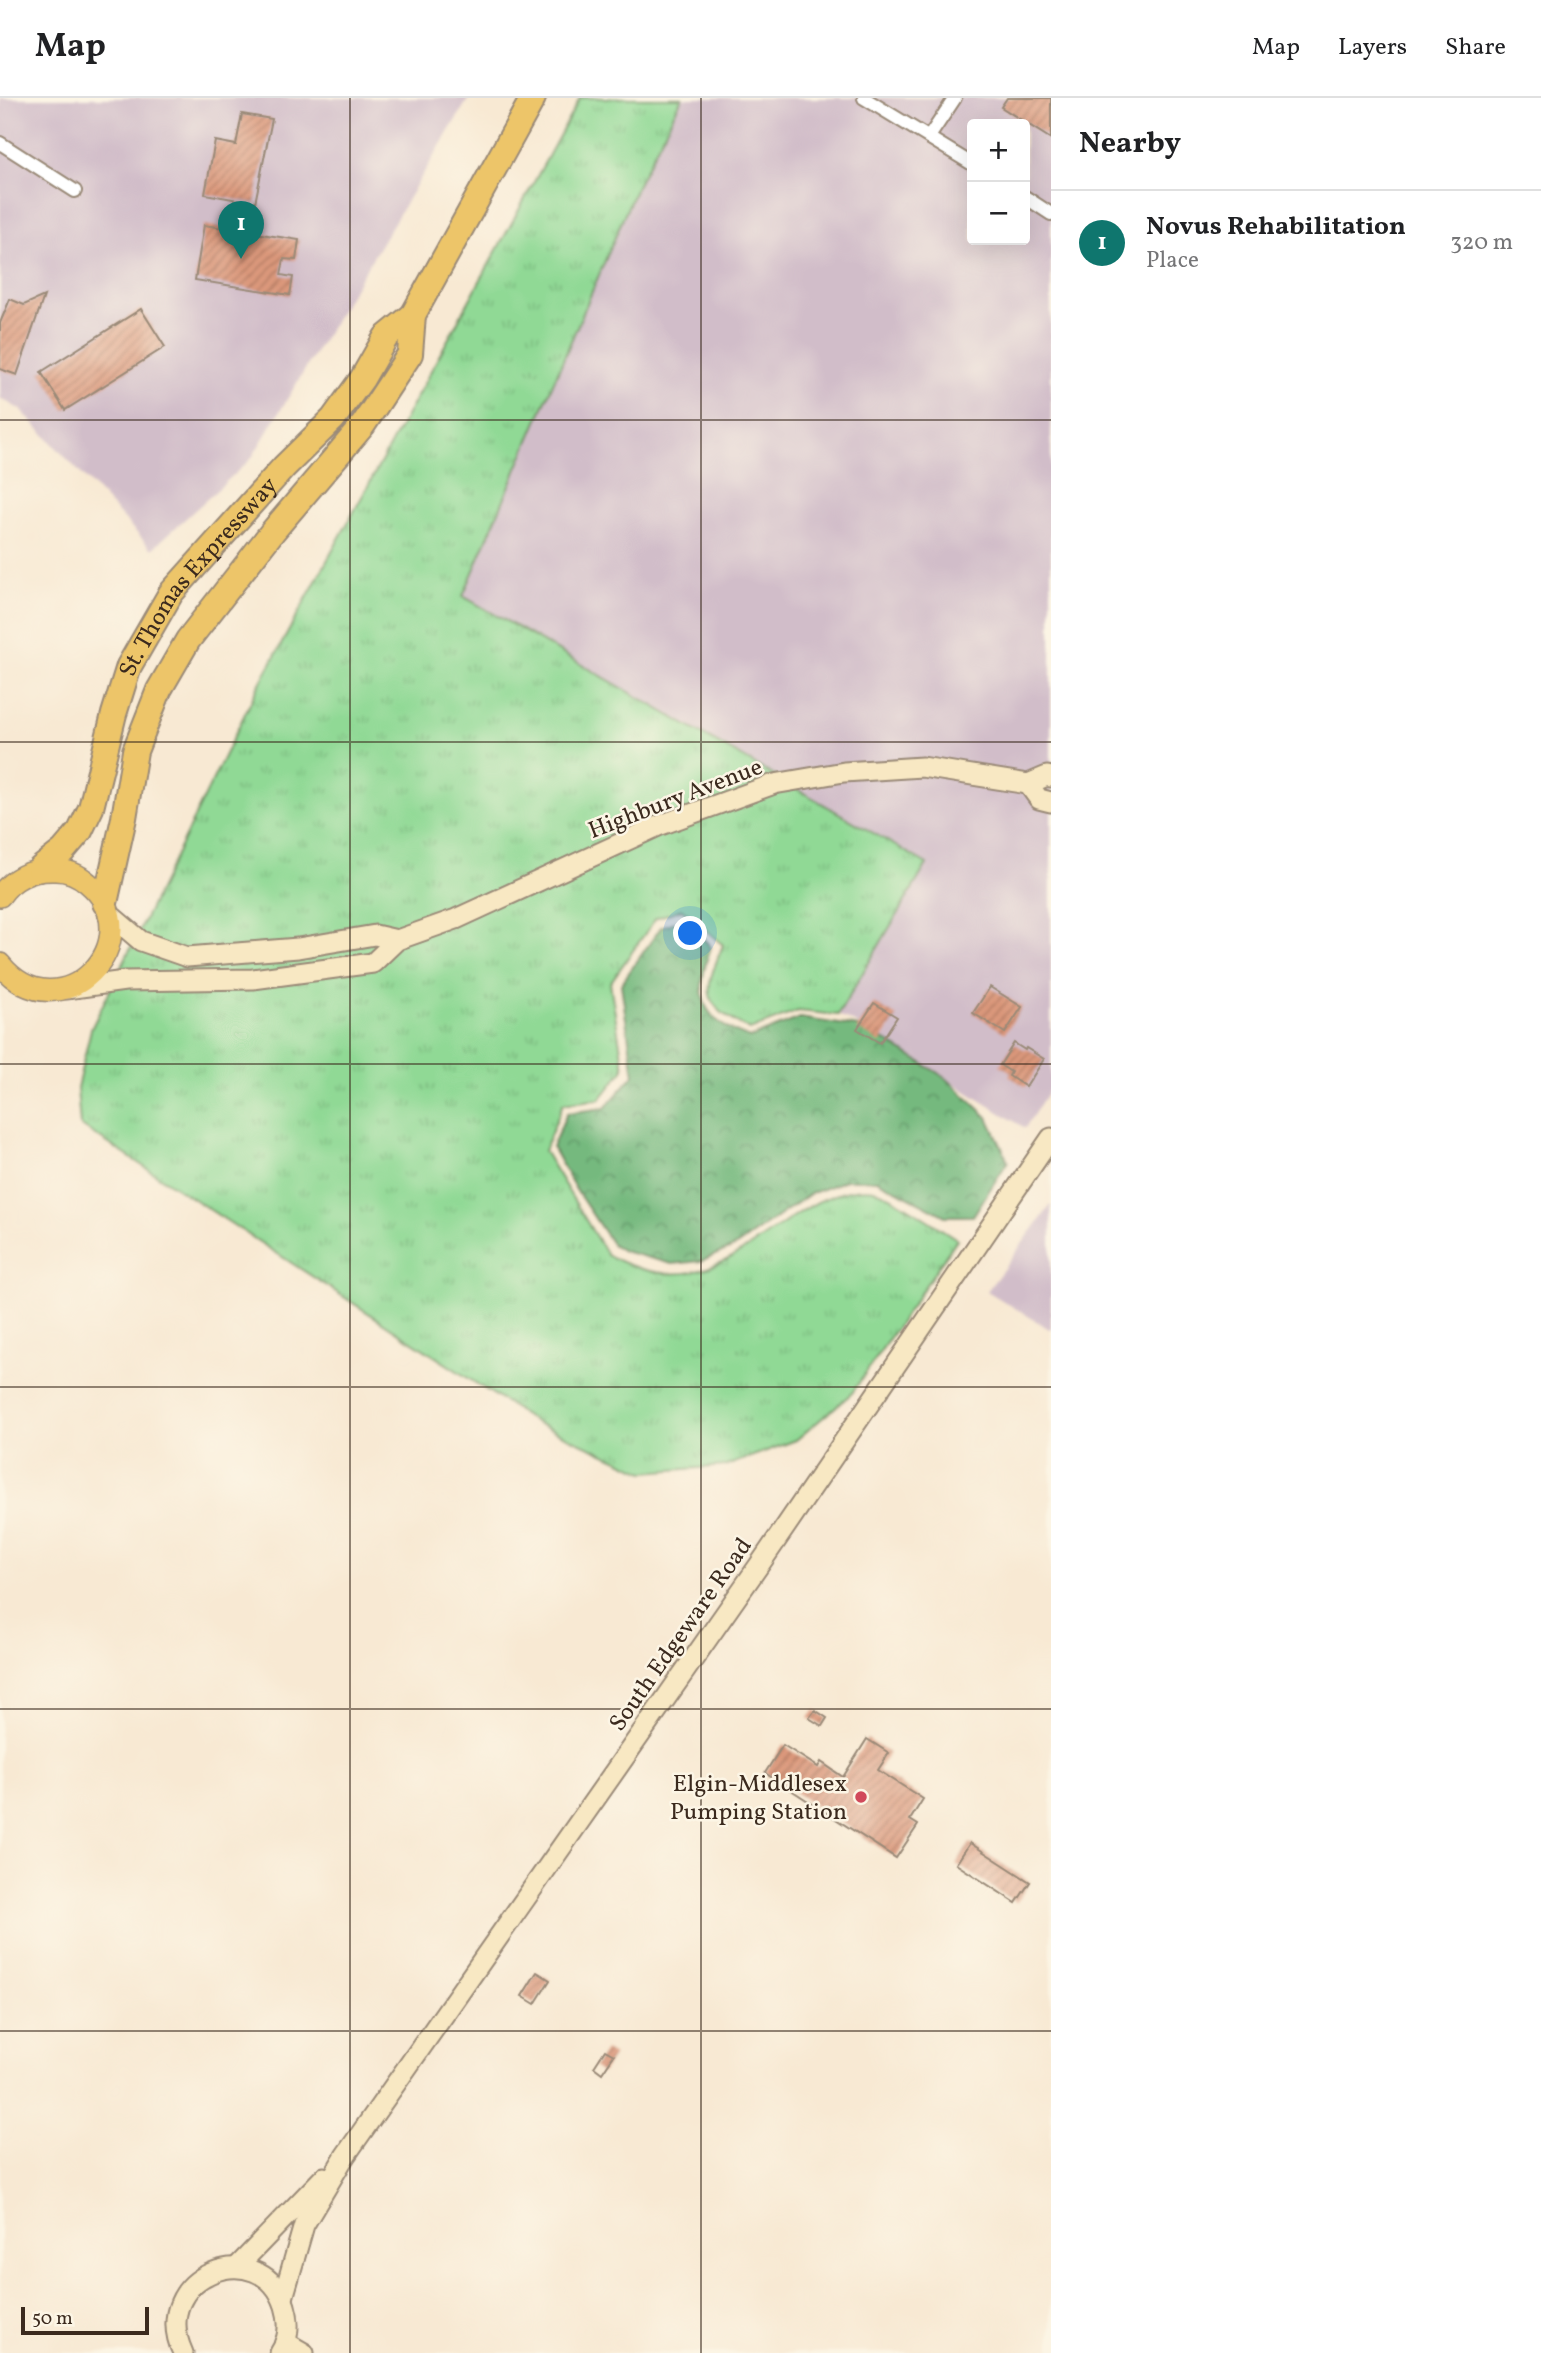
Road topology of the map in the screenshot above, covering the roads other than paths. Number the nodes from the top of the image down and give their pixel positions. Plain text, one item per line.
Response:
1 (533, 98) edge
2 (864, 98) edge
3 (955, 98) edge
4 (929, 137) junction
5 (0, 143) edge
6 (967, 161) edge
7 (75, 191) dead end
8 (1030, 200) edge
9 (1051, 214) edge
10 (413, 315) junction
11 (1051, 777) edge
12 (1028, 784) junction
13 (1051, 802) edge
14 (0, 871) edge
15 (31, 873) junction
16 (0, 896) edge
17 (106, 908) junction
18 (397, 940) junction
19 (0, 964) edge
20 (65, 989) junction
21 (1051, 1138) edge
22 (345, 2156) junction
23 (237, 2267) junction
24 (283, 2298) junction
25 (283, 2347) edge
26 (183, 2353) edge
27 (304, 2353) edge

1 - 10 highway, St. Thomas Expressway
2 - 4 street
3 - 4 street
4 - 6 street
5 - 7 street
8 - 9 street
10 - 15 highway, St. Thomas Expressway
10 - 17 highway, St. Thomas Expressway
11 - 12 main road, Highbury Avenue
12 - 13 main road, Highbury Avenue
12 - 18 main road, Highbury Avenue
14 - 15 main road
15 - 16 main road
15 - 17 main road
17 - 18 main road, Highbury Avenue
17 - 20 main road
18 - 20 main road, Highbury Avenue
19 - 20 main road
21 - 22 main road, South Edgeware Road
22 - 23 main road, South Edgeware Road
22 - 24 main road, South Edgeware Road
23 - 24 main road
23 - 26 main road
24 - 25 main road, South Edgeware Road
25 - 27 main road

